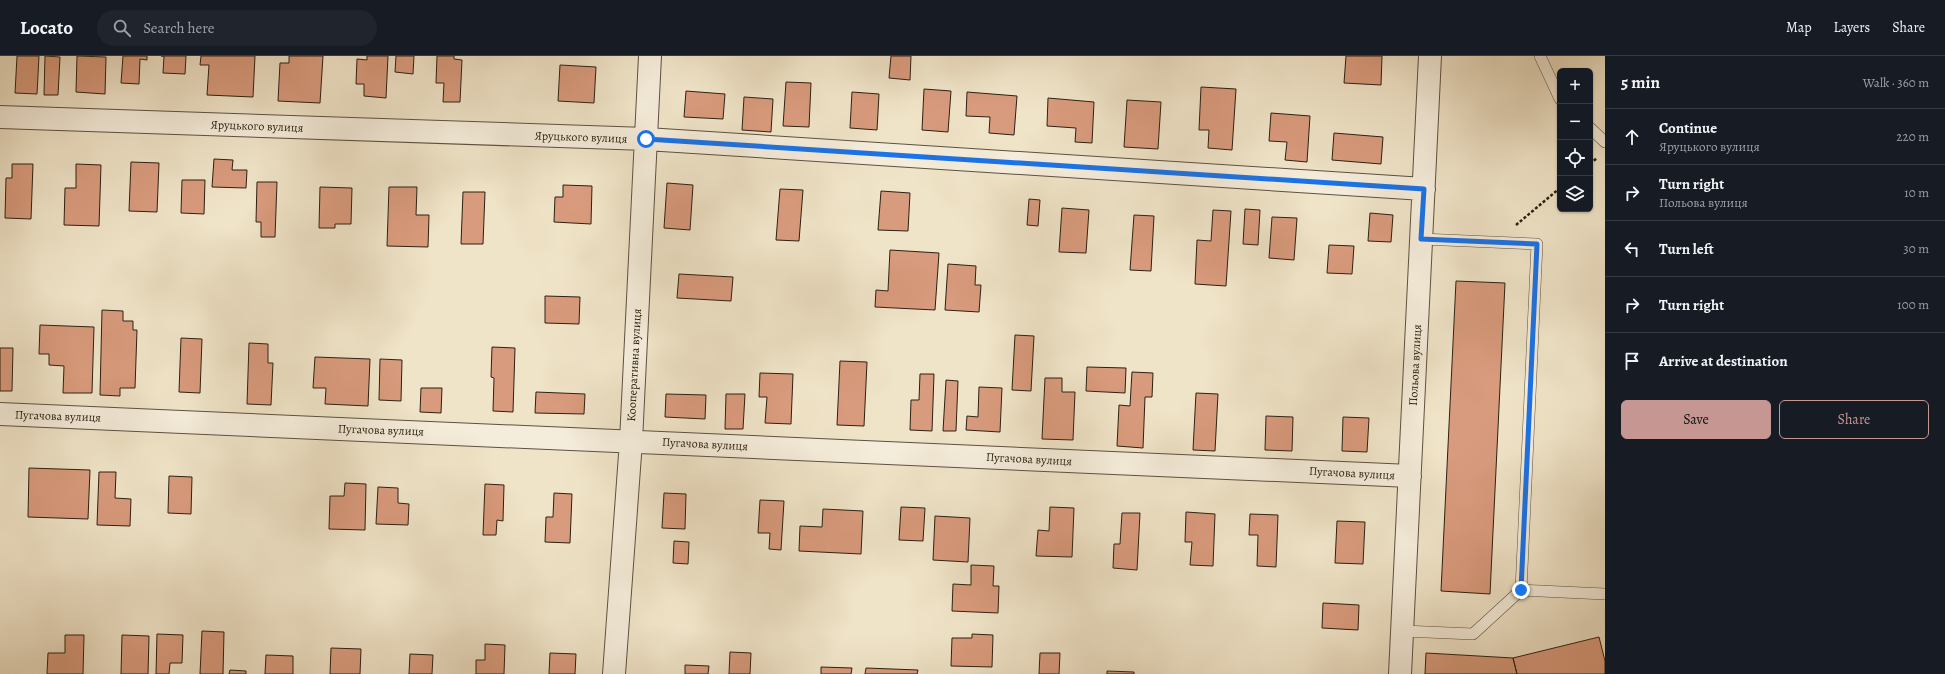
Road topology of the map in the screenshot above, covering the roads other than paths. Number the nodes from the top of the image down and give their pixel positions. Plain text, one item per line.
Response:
1 (650, 56) edge
2 (1430, 56) edge
3 (1540, 56) edge
4 (1557, 93) edge
5 (0, 117) edge
6 (1593, 131) edge
7 (646, 139) junction
8 (1605, 142) edge
9 (1424, 189) junction
10 (1421, 239) junction
11 (0, 414) edge
12 (630, 441) junction
13 (1410, 476) junction
14 (1521, 590) junction
15 (1605, 594) edge
16 (1403, 631) junction
17 (614, 674) edge
18 (1400, 674) edge

1 - 7 street, Кооперативна вулиця
2 - 9 street, Польова вулиця
3 - 4 lane
5 - 7 street, Яруцького вулиця
6 - 8 lane
7 - 9 street, Яруцького вулиця
7 - 12 street, Кооперативна вулиця
9 - 10 street, Польова вулиця
10 - 13 street, Польова вулиця
10 - 14 lane
11 - 12 street, Пугачова вулиця
12 - 13 street, Пугачова вулиця
12 - 17 street, Кооперативна вулиця
13 - 16 street, Польова вулиця
14 - 15 lane
14 - 16 lane
16 - 18 street, Польова вулиця

